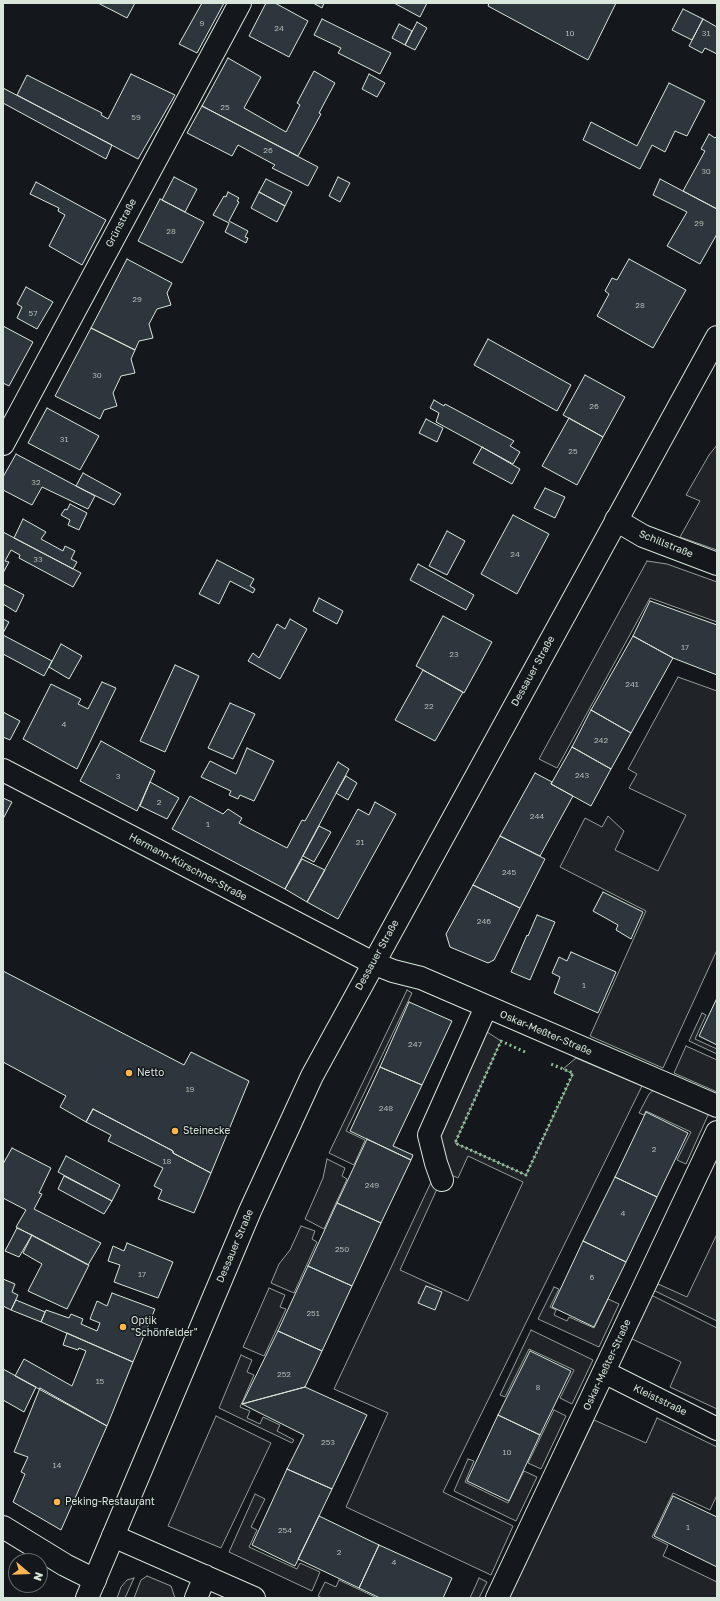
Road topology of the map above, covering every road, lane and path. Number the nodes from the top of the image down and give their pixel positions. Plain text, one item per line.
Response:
1 (240, 3) edge
2 (717, 337) edge
3 (3, 444) edge
4 (616, 520) junction
5 (717, 564) edge
6 (3, 770) edge
7 (373, 963) junction
8 (486, 1007) junction
9 (717, 1106) edge
10 (717, 1132) edge
11 (442, 1180) dead end
12 (604, 1372) junction
13 (717, 1429) edge
14 (3, 1527) edge
15 (113, 1536) junction
16 (205, 1576) junction
17 (91, 1589) edge
18 (196, 1598) edge
19 (254, 1598) edge
20 (497, 1598) edge

1 - 3 street, Grünstraße
2 - 4 street, Dessauer Straße
4 - 5 street, Schillstraße
4 - 7 street, Dessauer Straße
6 - 7 street, Hermann-Kürschner-Straße
7 - 8 street, Oskar-Meßter-Straße
7 - 15 street, Dessauer Straße
8 - 9 street, Oskar-Meßter-Straße
8 - 11 street
10 - 12 street, Oskar-Meßter-Straße
12 - 13 street, Kleiststraße
12 - 20 street, Oskar-Meßter-Straße
14 - 17 street
15 - 16 street
15 - 17 street, Dessauer Straße
16 - 18 street
16 - 19 street

